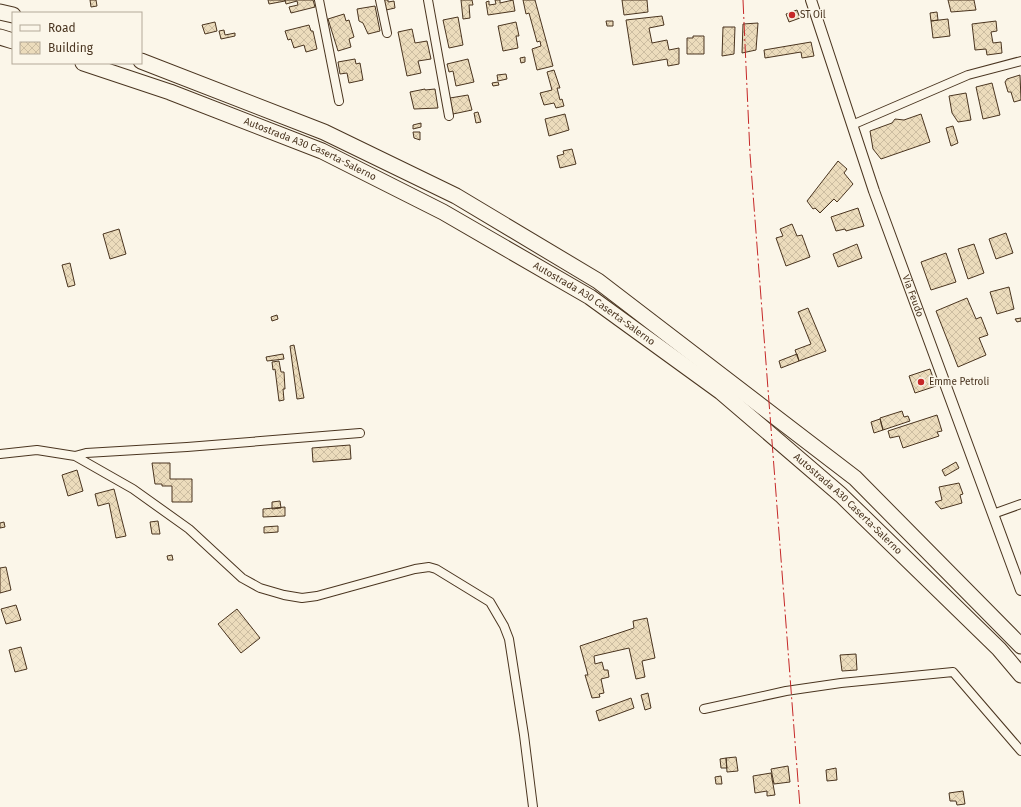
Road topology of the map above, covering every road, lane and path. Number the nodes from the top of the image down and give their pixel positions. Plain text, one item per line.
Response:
1 (319, 0) edge
2 (380, 0) edge
3 (428, 0) edge
4 (811, 0) edge
5 (0, 12) edge
6 (12, 15) edge
7 (387, 33) dead end
8 (0, 37) edge
9 (12, 41) edge
10 (142, 61) edge
11 (1021, 61) edge
12 (86, 64) edge
13 (339, 101) dead end
14 (449, 116) dead end
15 (852, 125) junction
16 (360, 433) dead end
17 (0, 454) edge
18 (75, 456) junction
19 (1021, 504) edge
20 (993, 514) junction
21 (1013, 567) junction
22 (1021, 576) edge
23 (1021, 590) edge
24 (1021, 646) edge
25 (1021, 675) edge
26 (704, 709) dead end
27 (1021, 751) edge
28 (533, 807) edge

1 - 13 street
2 - 7 street
3 - 14 street
4 - 15 street, Via Feudo
5 - 6 highway
8 - 9 highway
10 - 24 highway, Autostrada A30 Caserta-Salerno
11 - 15 street
12 - 25 highway, Autostrada A30 Caserta-Salerno
15 - 20 street, Via Feudo
16 - 18 street
17 - 18 street
18 - 28 street
19 - 20 street
20 - 21 street, Via Feudo
21 - 22 street
21 - 23 street, Via Feudo
26 - 27 street

